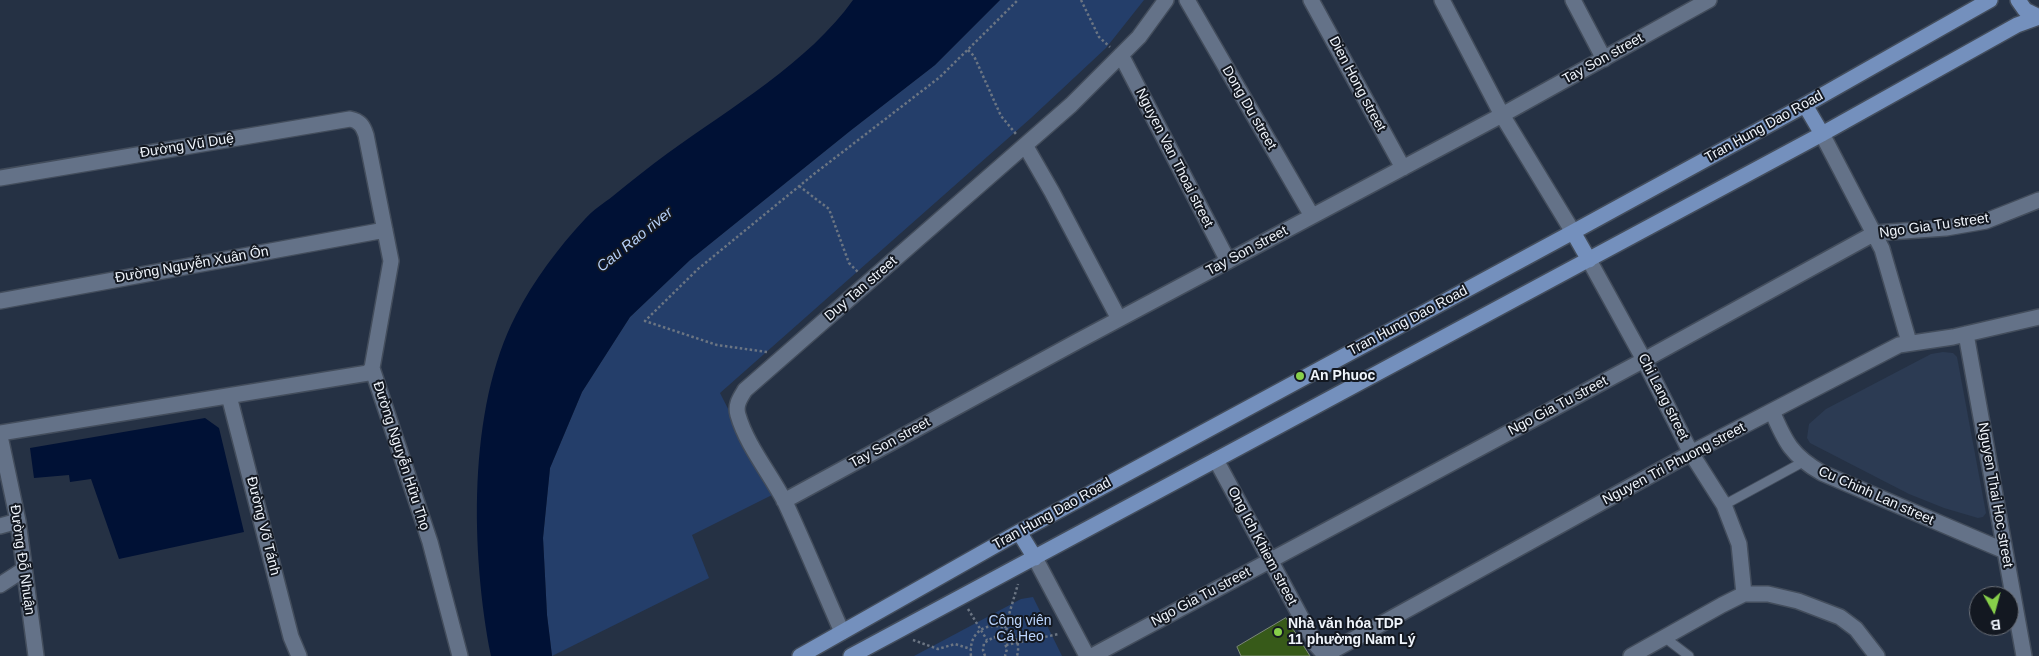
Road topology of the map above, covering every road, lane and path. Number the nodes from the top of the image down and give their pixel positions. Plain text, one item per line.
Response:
1 (1018, 0) edge
2 (1081, 0) edge
3 (1166, 0) edge
4 (1187, 0) edge
5 (1311, 0) edge
6 (1442, 0) edge
7 (1573, 0) edge
8 (1709, 0) edge
9 (1990, 0) edge
10 (2018, 0) edge
11 (2039, 17) edge
12 (968, 50) junction
13 (1121, 55) junction
14 (1604, 59) junction
15 (1805, 104) junction
16 (1502, 116) junction
17 (1822, 134) junction
18 (366, 136) joint
19 (1025, 145) junction
20 (1403, 168) junction
21 (0, 178) edge
22 (799, 186) junction
23 (2039, 200) edge
24 (1312, 216) junction
25 (385, 230) junction
26 (1573, 232) junction
27 (1875, 233) junction
28 (1588, 260) junction
29 (1228, 261) junction
30 (868, 282) junction
31 (0, 301) edge
32 (2039, 318) edge
33 (1119, 319) junction
34 (1966, 334) junction
35 (1909, 342) junction
36 (786, 354) junction
37 (1644, 360) junction
38 (372, 368) junction
39 (229, 396) junction
40 (1772, 411) junction
41 (0, 434) edge
42 (1691, 453) junction
43 (1216, 460) junction
44 (1803, 462) junction
45 (784, 501) junction
46 (1724, 505) junction
47 (18, 521) junction
48 (0, 526) edge
49 (1020, 532) junction
50 (2005, 551) junction
51 (1035, 558) junction
52 (1269, 561) junction
53 (23, 570) junction
54 (1024, 581) dead end
55 (1018, 584) junction
56 (0, 585) edge
57 (1010, 588) dead end
58 (1744, 594) junction
59 (976, 605) dead end
60 (968, 609) junction
61 (960, 614) dead end
62 (1005, 628) junction
63 (980, 630) junction
64 (842, 632) junction
65 (919, 635) dead end
66 (1664, 637) junction
67 (987, 640) junction
68 (1063, 641) dead end
69 (1018, 643) junction
70 (1006, 645) junction
71 (970, 649) junction
72 (36, 656) edge
73 (299, 656) edge
74 (459, 656) edge
75 (800, 656) edge
76 (851, 656) edge
77 (971, 656) edge
78 (985, 656) edge
79 (1005, 656) edge
80 (1017, 656) edge
81 (1087, 656) edge
82 (1092, 656) edge
83 (1325, 656) edge
84 (1632, 656) edge
85 (1689, 656) edge
86 (1877, 656) edge
87 (2024, 656) edge

1 - 12 path
2 - 13 path
3 - 13 street, Duy Tan street
4 - 24 street, Dong Du street
5 - 20 street, Dien Hong street
6 - 16 street
7 - 14 street
8 - 14 street, Tay Son street
9 - 15 main road, Tran Hung Dao Road
10 - 11 main road
11 - 17 main road
12 - 19 path
12 - 22 path
13 - 19 street, Duy Tan street
13 - 29 street, Nguyen Van Thoai street
14 - 16 street, Tay Son street
15 - 17 main road
15 - 26 main road, Tran Hung Dao Road
16 - 20 street, Tay Son street
16 - 26 street
17 - 27 street
17 - 28 main road
18 - 21 street, Đường Vũ Duệ
18 - 25 street, Đường Nguyễn Hữu Thọ
19 - 30 street, Duy Tan street
19 - 33 street
20 - 24 street, Tay Son street
22 - 30 path
22 - 36 path
23 - 27 street, Ngo Gia Tu street
24 - 29 street, Tay Son street
25 - 31 street, Đường Nguyễn Xuân Ôn
25 - 38 street, Đường Nguyễn Hữu Thọ
26 - 28 main road
26 - 49 main road, Tran Hung Dao Road
27 - 35 street
27 - 37 street, Ngo Gia Tu street
28 - 37 street, Chi Lang street
28 - 43 main road
29 - 33 street, Tay Son street
30 - 36 street, Duy Tan street
32 - 34 street, Nguyen Tri Phuong street
33 - 45 street, Tay Son street
34 - 35 street, Nguyen Tri Phuong street
34 - 50 street, Nguyen Thai Hoc street
35 - 40 street, Nguyen Tri Phuong street
36 - 45 street, Duy Tan street
37 - 42 street, Chi Lang street
37 - 52 street, Ngo Gia Tu street
38 - 39 street
38 - 74 street, Đường Nguyễn Hữu Thọ
39 - 41 street
39 - 73 street, Đường Võ Tánh
40 - 42 street, Nguyen Tri Phuong street
40 - 44 street, Cu Chinh Lan street
41 - 47 street, Đường Đỗ Nhuận
42 - 46 street, Chi Lang street
42 - 83 street, Nguyen Tri Phuong street
43 - 51 main road
43 - 52 street, Ong Ich Khiem street
44 - 46 lane
44 - 50 street, Cu Chinh Lan street
45 - 64 street, Duy Tan street
46 - 58 street, Chi Lang street
47 - 48 street
47 - 53 street, Đường Đỗ Nhuận
49 - 51 main road
49 - 64 main road, Tran Hung Dao Road
50 - 87 street, Nguyen Thai Hoc street
51 - 76 main road
51 - 81 street
52 - 82 street, Ngo Gia Tu street
52 - 83 street, Ong Ich Khiem street
53 - 56 street
53 - 72 street, Đường Đỗ Nhuận
54 - 55 path
55 - 57 path
55 - 62 path
58 - 66 street
58 - 86 street
59 - 60 path
60 - 61 path
60 - 63 path
62 - 63 path
62 - 69 path
63 - 67 path
63 - 71 path
64 - 75 main road, Tran Hung Dao Road
65 - 71 path
66 - 84 street
66 - 85 lane
67 - 70 path
67 - 78 path
68 - 69 path
69 - 70 path
69 - 80 path
70 - 79 path
71 - 77 path

